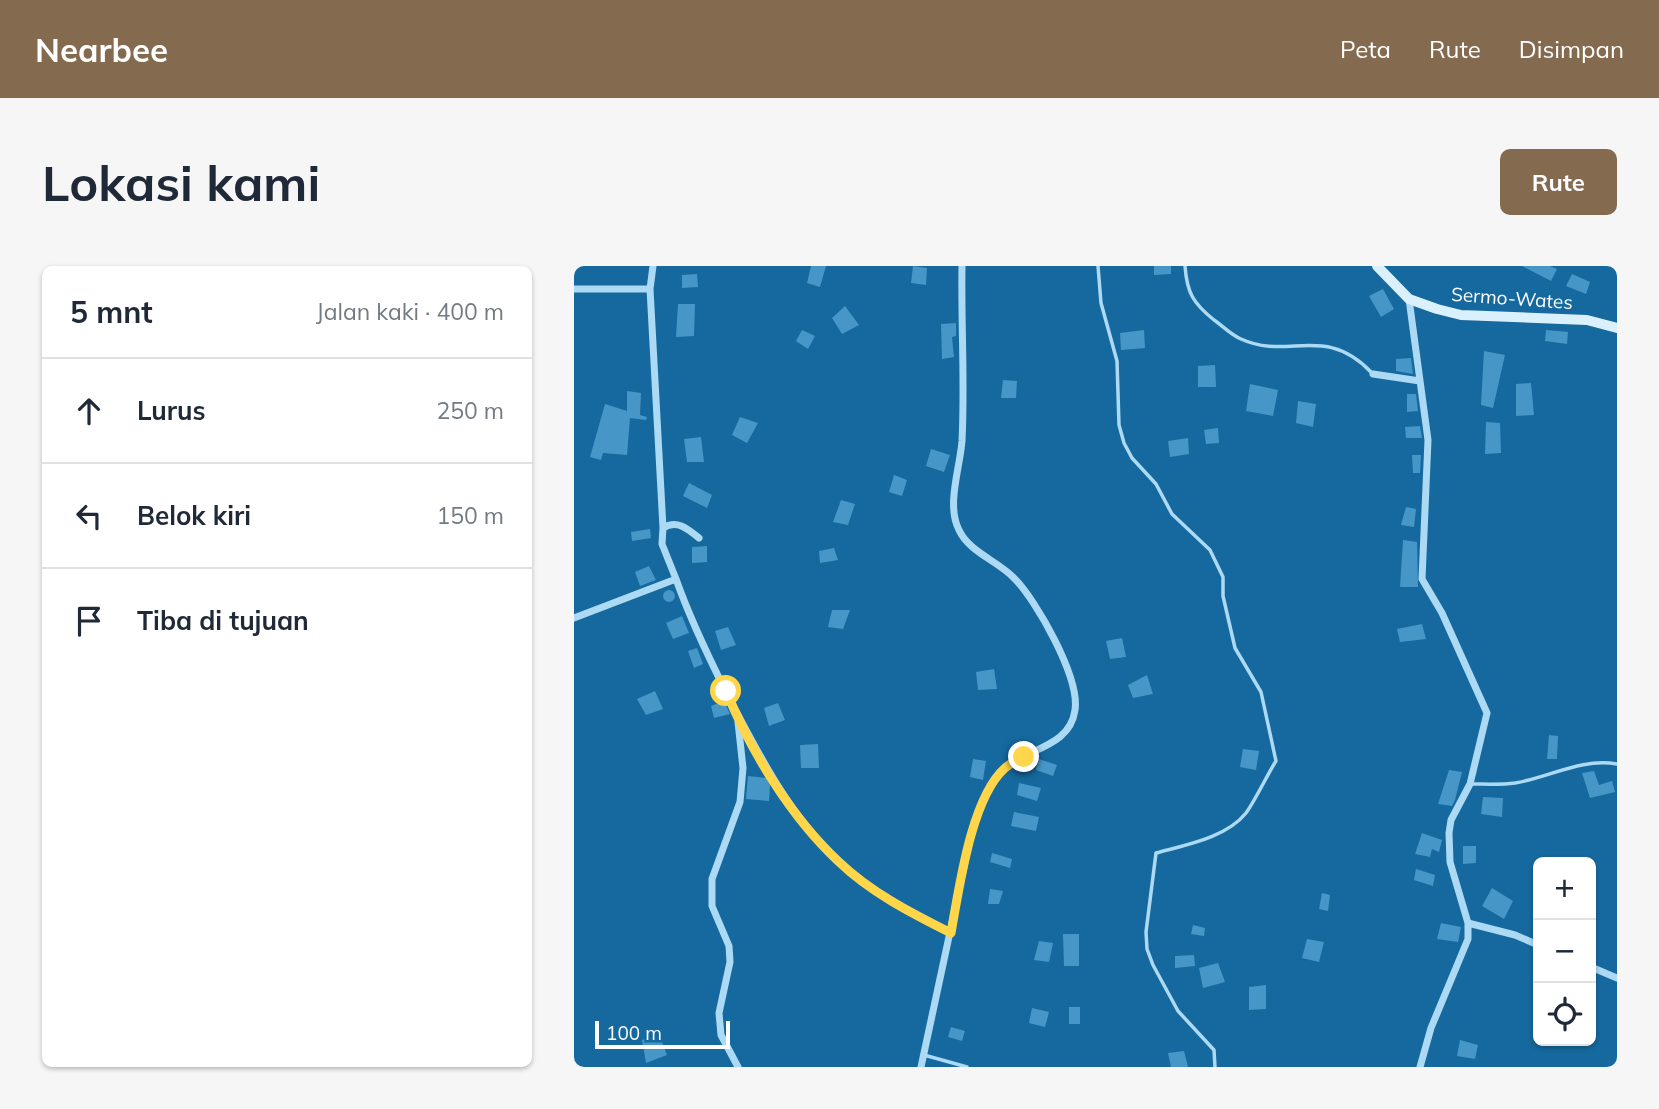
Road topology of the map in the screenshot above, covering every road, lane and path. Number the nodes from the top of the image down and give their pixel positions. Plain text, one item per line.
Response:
1 (653, 266) edge
2 (962, 266) edge
3 (1098, 266) edge
4 (1185, 266) edge
5 (1377, 266) edge
6 (574, 289) edge
7 (650, 289) junction
8 (1409, 299) junction
9 (1617, 328) edge
10 (1373, 374) joint
11 (1420, 381) junction
12 (663, 528) junction
13 (699, 538) dead end
14 (676, 579) junction
15 (574, 618) edge
16 (738, 719) junction
17 (1617, 764) edge
18 (1471, 784) junction
19 (1468, 923) junction
20 (951, 933) junction
21 (1533, 943) edge
22 (1596, 969) edge
23 (1617, 978) edge
24 (922, 1054) junction
25 (738, 1067) edge
26 (921, 1067) edge
27 (967, 1067) edge
28 (1215, 1067) edge
29 (1420, 1067) edge

1 - 7 street
2 - 20 street
3 - 28 lane
4 - 10 lane
5 - 8 main road, Sermo-Wates
6 - 7 street
7 - 12 street
8 - 9 main road, Sermo-Wates
8 - 11 street
10 - 11 street
11 - 18 street
12 - 13 street
12 - 14 street
14 - 15 street
14 - 16 street
16 - 20 street
16 - 25 street
17 - 18 lane
18 - 19 street
19 - 21 street
19 - 29 street
20 - 24 street
22 - 23 street
24 - 26 street
24 - 27 lane

